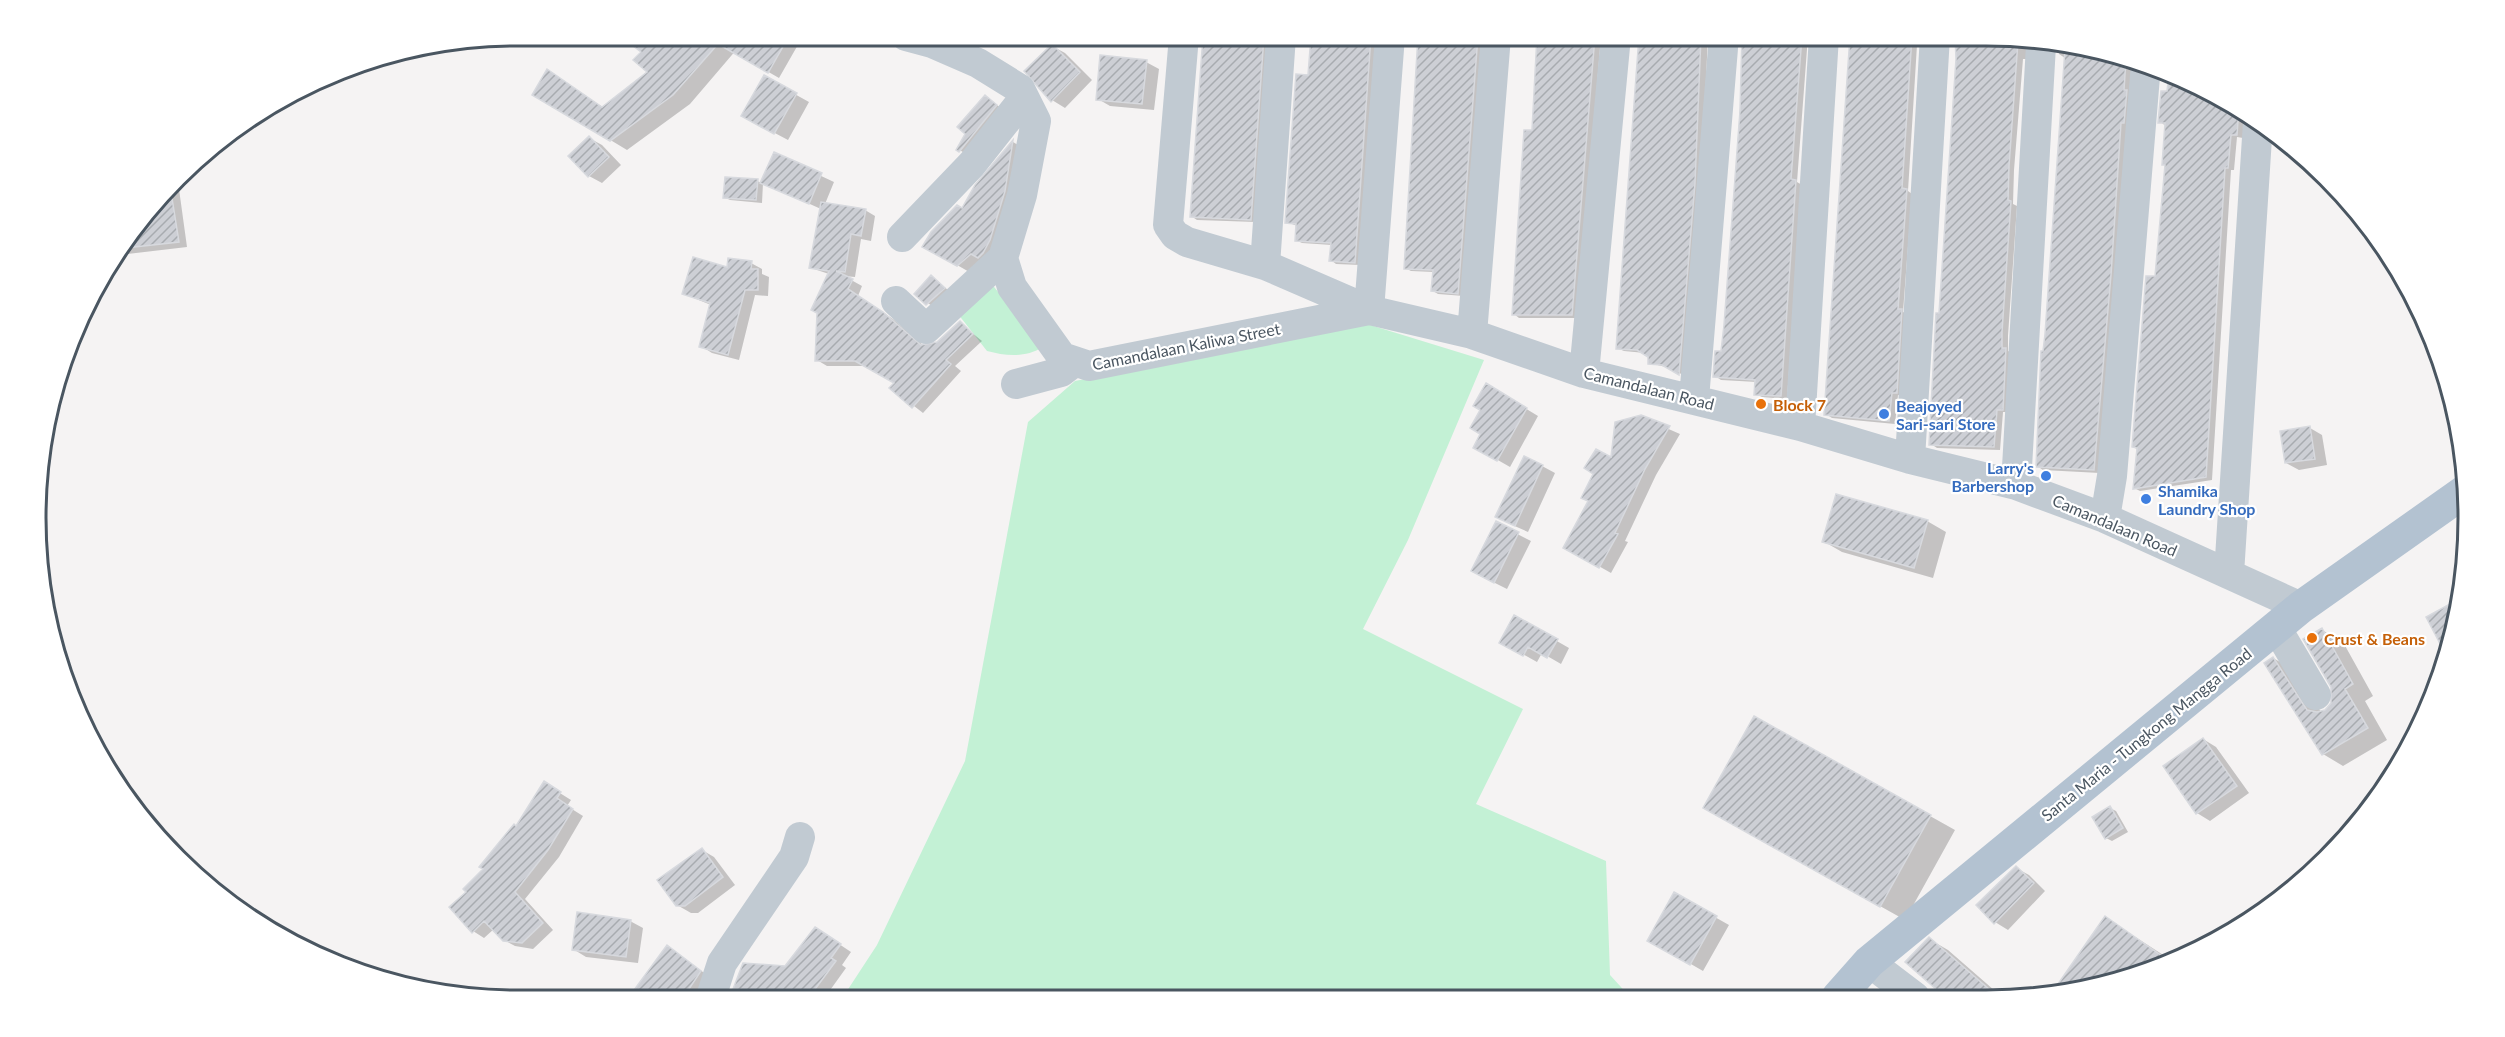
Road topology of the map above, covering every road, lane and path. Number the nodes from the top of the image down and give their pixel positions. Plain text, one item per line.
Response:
1 (939, 46) edge
2 (1183, 46) edge
3 (1280, 46) edge
4 (1389, 46) edge
5 (1495, 46) edge
6 (1616, 46) edge
7 (1723, 46) edge
8 (1823, 46) edge
9 (1934, 46) edge
10 (2041, 50) edge
11 (2145, 74) edge
12 (1024, 98) junction
13 (2257, 132) edge
14 (902, 237) dead end
15 (1003, 258) junction
16 (1265, 265) junction
17 (896, 301) dead end
18 (1368, 310) junction
19 (1472, 334) junction
20 (1074, 362) junction
21 (1584, 373) junction
22 (1016, 384) dead end
23 (1694, 399) junction
24 (1800, 426) junction
25 (1910, 459) junction
26 (2016, 485) junction
27 (2457, 497) edge
28 (2105, 518) junction
29 (2229, 574) junction
30 (2301, 607) junction
31 (2276, 627) junction
32 (2316, 695) dead end
33 (800, 837) dead end
34 (1869, 962) junction
35 (713, 990) edge
36 (1844, 990) edge
37 (1906, 990) edge

1 - 12 street
2 - 16 street
3 - 16 street
4 - 18 street
5 - 19 street
6 - 21 street
7 - 23 street
8 - 24 street
9 - 25 street
10 - 26 street
11 - 28 street
12 - 14 street
12 - 15 street
13 - 29 street
15 - 17 street
15 - 20 street, Camandalaan Kaliwa Street
16 - 18 street
18 - 19 street, Camandalaan Road
18 - 20 street, Camandalaan Kaliwa Street
19 - 21 street, Camandalaan Road
20 - 22 street
21 - 23 street, Camandalaan Road
23 - 24 street, Camandalaan Road
24 - 25 street, Camandalaan Road
25 - 26 street, Camandalaan Road
26 - 28 street, Camandalaan Road
27 - 30 main road, Santa Maria - Tungkong Mangga Road
28 - 29 street, Camandalaan Road
29 - 30 street, Camandalaan Road
30 - 31 main road, Santa Maria - Tungkong Mangga Road
31 - 32 street
31 - 34 main road, Santa Maria - Tungkong Mangga Road
33 - 35 street
34 - 36 main road, Santa Maria - Tungkong Mangga Road
34 - 37 street

